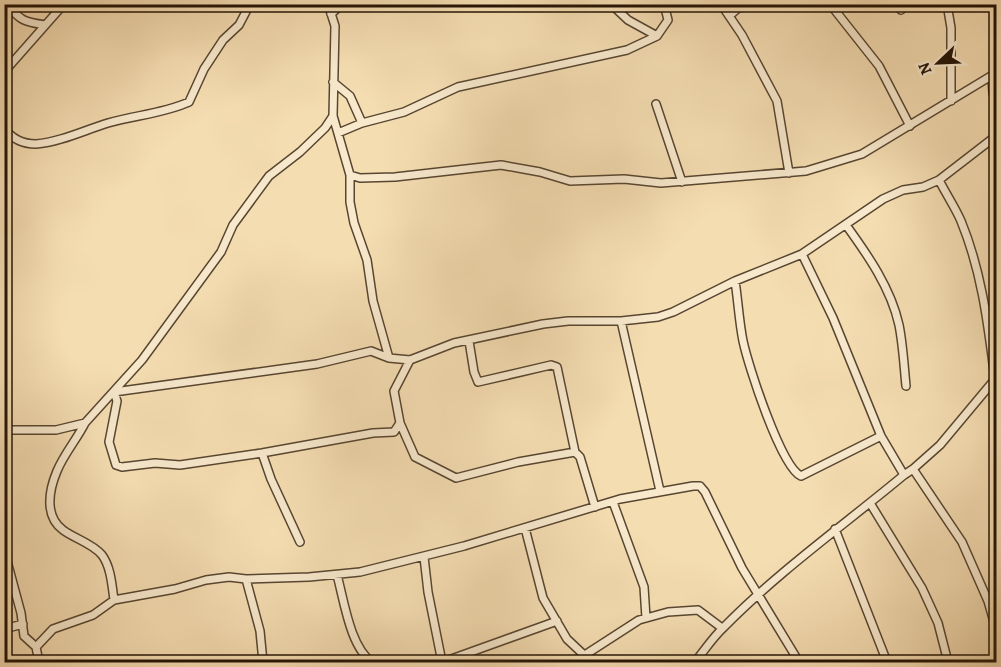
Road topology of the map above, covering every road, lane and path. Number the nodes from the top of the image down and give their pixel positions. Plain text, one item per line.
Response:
1 (7, 4) edge
2 (64, 4) edge
3 (250, 4) edge
4 (328, 4) edge
5 (342, 4) edge
6 (611, 4) edge
7 (664, 4) edge
8 (721, 4) edge
9 (744, 4) edge
10 (830, 4) edge
11 (947, 4) edge
12 (331, 14) junction
13 (729, 16) junction
14 (45, 26) junction
15 (657, 36) junction
16 (4, 72) edge
17 (994, 75) edge
18 (333, 82) junction
19 (951, 101) junction
20 (996, 102) edge
21 (656, 104) dead end
22 (333, 116) junction
23 (362, 123) junction
24 (910, 126) junction
25 (4, 128) edge
26 (338, 133) junction
27 (996, 136) edge
28 (789, 173) junction
29 (350, 175) junction
30 (939, 180) junction
31 (682, 182) junction
32 (846, 225) junction
33 (802, 254) junction
34 (735, 280) junction
35 (621, 321) junction
36 (469, 341) junction
37 (389, 358) junction
38 (410, 360) junction
39 (996, 378) edge
40 (906, 386) dead end
41 (114, 392) junction
42 (86, 423) junction
43 (400, 423) junction
44 (4, 430) edge
45 (881, 436) junction
46 (575, 452) junction
47 (262, 453) junction
48 (913, 470) junction
49 (904, 475) junction
50 (660, 491) junction
51 (613, 502) junction
52 (870, 503) junction
53 (595, 507) junction
54 (525, 528) junction
55 (835, 529) junction
56 (300, 542) dead end
57 (4, 550) edge
58 (424, 557) junction
59 (337, 575) junction
60 (246, 579) junction
61 (759, 594) junction
62 (114, 600) junction
63 (646, 618) junction
64 (557, 621) junction
65 (23, 624) junction
66 (722, 628) junction
67 (4, 629) edge
68 (996, 629) edge
69 (36, 647) junction
70 (584, 655) junction
71 (39, 663) edge
72 (263, 663) edge
73 (372, 663) edge
74 (443, 663) edge
75 (574, 663) edge
76 (695, 663) edge
77 (800, 663) edge
78 (888, 663) edge
79 (948, 663) edge

1 - 14 street
2 - 14 street
3 - 25 street
4 - 12 street
5 - 12 street
6 - 15 street
7 - 15 street
8 - 13 street
9 - 13 street
10 - 24 street
11 - 19 street
12 - 18 street
13 - 28 street
14 - 16 street
15 - 23 street
17 - 19 street
17 - 20 street
18 - 22 street
18 - 23 street
19 - 24 street
21 - 31 street
22 - 26 street
22 - 41 street
23 - 26 street
24 - 28 street
26 - 29 street
27 - 30 street
28 - 31 street
29 - 31 street
29 - 37 street
30 - 32 street
30 - 39 street
32 - 33 street
32 - 40 street
33 - 34 street
33 - 45 street
34 - 35 street
34 - 45 street
35 - 36 street
35 - 50 street
36 - 38 street
36 - 46 street
37 - 38 street
37 - 41 street
38 - 43 street
39 - 48 street
41 - 42 street
41 - 47 street
42 - 44 street
42 - 62 street
43 - 46 street
43 - 47 street
45 - 49 street
46 - 53 street
47 - 56 street
48 - 49 street
48 - 68 street
49 - 52 street
50 - 51 street
50 - 61 street
51 - 53 street
51 - 63 street
52 - 55 street
52 - 79 street
53 - 54 street
54 - 58 street
54 - 64 street
55 - 61 street
55 - 78 street
57 - 65 street
58 - 59 street
58 - 74 street
59 - 60 street
59 - 73 street
60 - 62 street
60 - 72 street
61 - 66 street
61 - 77 street
62 - 69 street
63 - 66 street
63 - 70 street
64 - 70 street
64 - 74 street
65 - 67 street
65 - 69 street
66 - 76 street
69 - 71 street
70 - 75 street

